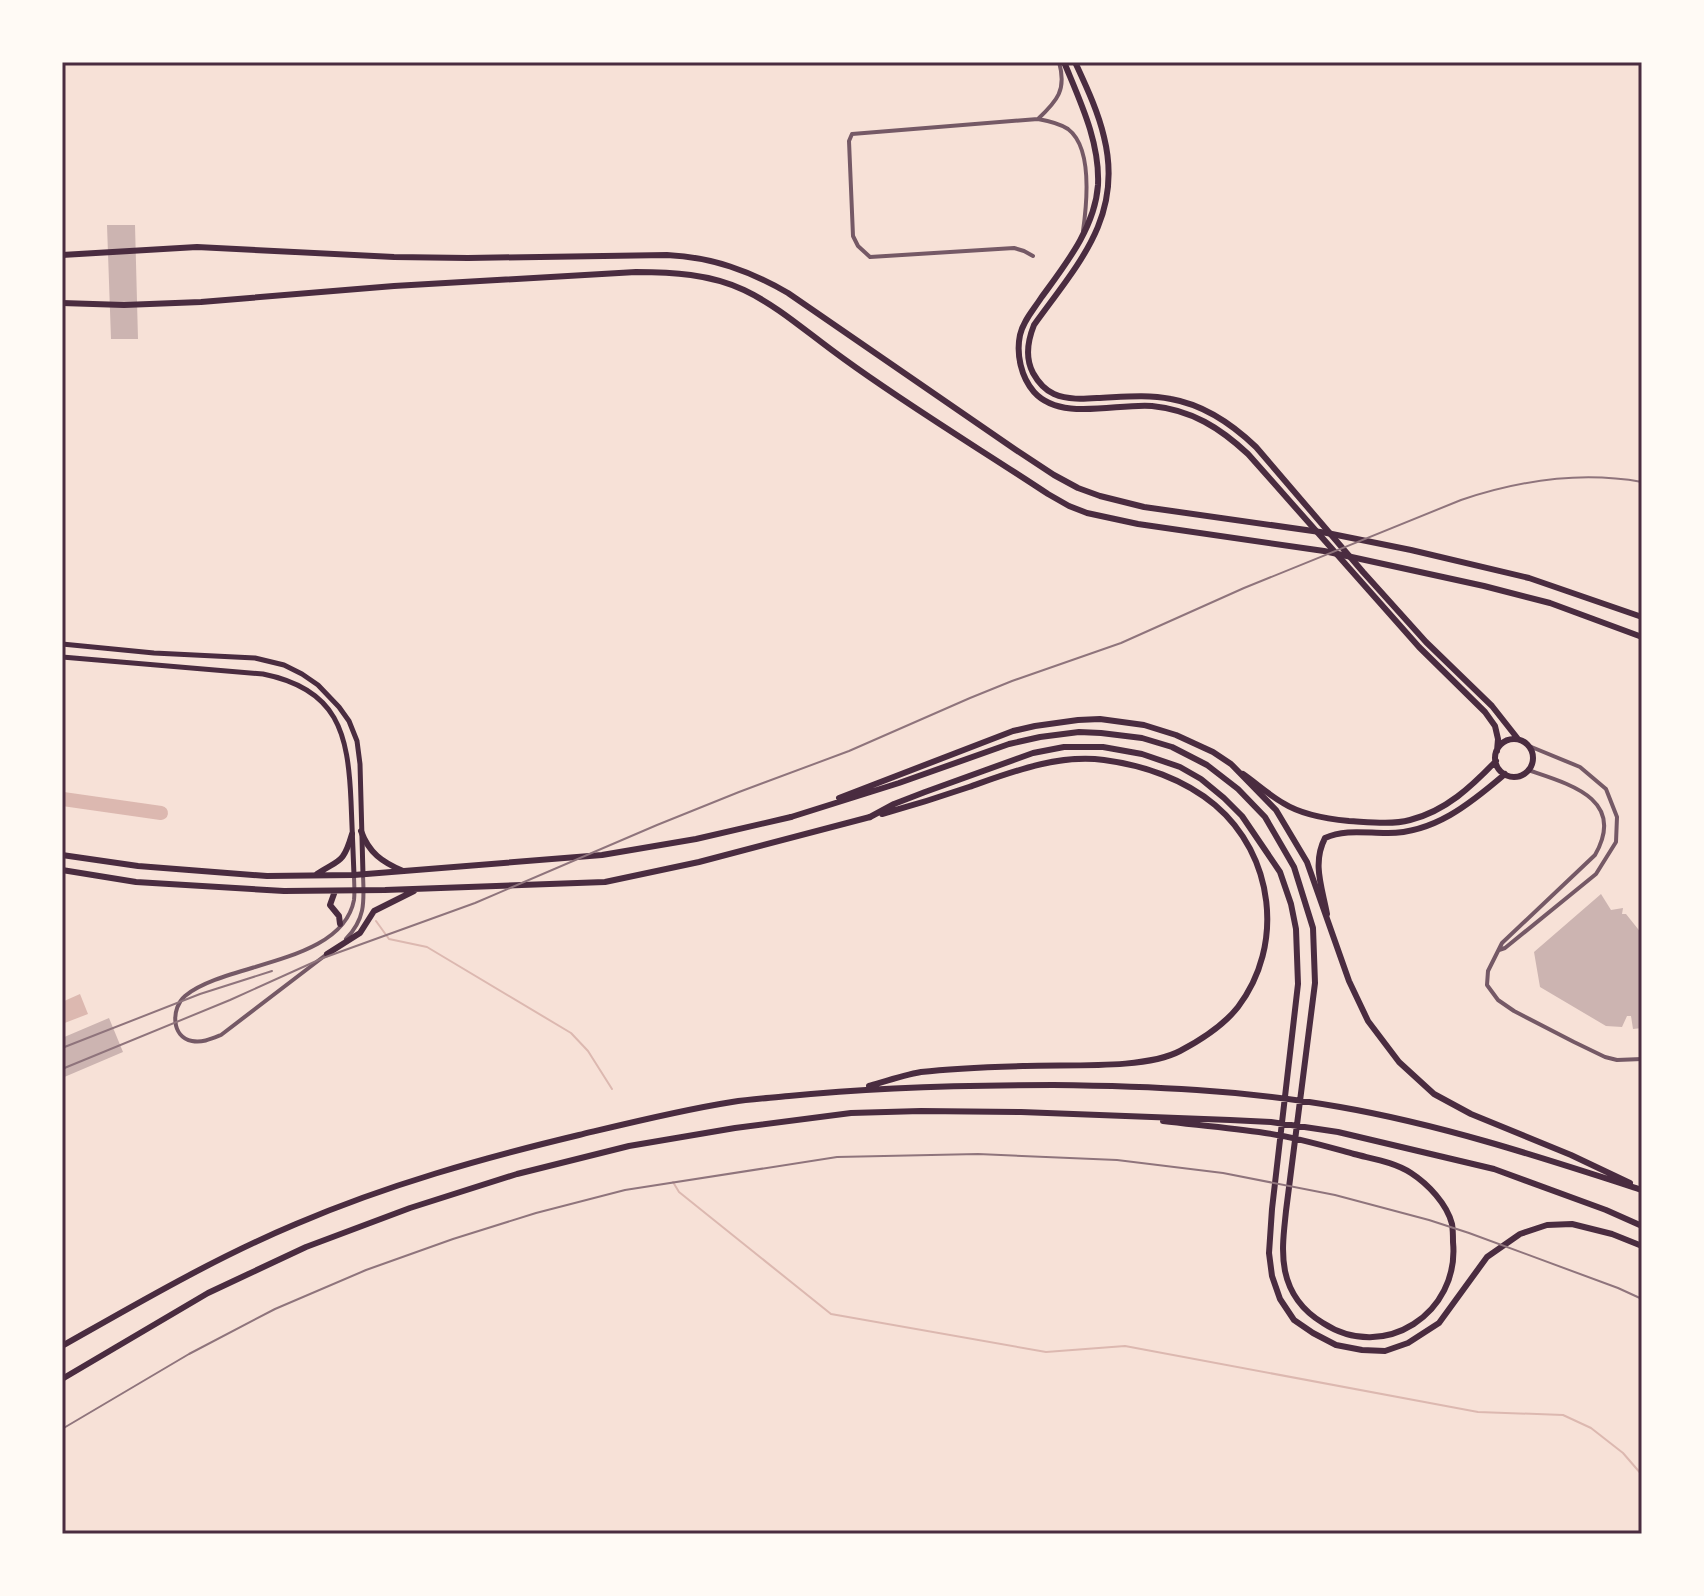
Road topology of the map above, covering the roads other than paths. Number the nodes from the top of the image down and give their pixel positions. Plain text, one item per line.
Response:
1 (1062, 62) edge
2 (1075, 62) edge
3 (1038, 119) junction
4 (1082, 236) junction
5 (62, 255) edge
6 (1033, 256) dead end
7 (62, 303) edge
8 (1642, 617) edge
9 (1642, 637) edge
10 (62, 644) edge
11 (62, 657) edge
12 (1518, 739) junction
13 (1529, 746) junction
14 (1497, 751) junction
15 (1496, 761) junction
16 (1231, 764) junction
17 (1528, 770) junction
18 (1505, 774) junction
19 (791, 817) junction
20 (870, 817) junction
21 (361, 831) junction
22 (352, 834) junction
23 (62, 855) edge
24 (62, 870) edge
25 (404, 872) junction
26 (317, 874) junction
27 (354, 875) junction
28 (363, 875) junction
29 (417, 889) junction
30 (335, 891) junction
31 (354, 891) junction
32 (364, 891) junction
33 (1329, 922) junction
34 (340, 924) junction
35 (1498, 951) junction
36 (327, 954) junction
37 (1642, 1059) edge
38 (857, 1089) junction
39 (1113, 1115) junction
40 (1642, 1190) edge
41 (1642, 1226) edge
42 (1642, 1246) edge
43 (62, 1346) edge
44 (62, 1379) edge

1 - 3 street
1 - 4 main road
2 - 12 main road
3 - 4 street
3 - 6 street
4 - 14 main road
5 - 8 main road
7 - 9 main road
10 - 21 main road
11 - 22 main road
12 - 13 main road
12 - 14 main road
13 - 17 main road
13 - 35 street
14 - 15 main road
15 - 16 main road
15 - 18 main road
16 - 19 main road
16 - 33 main road
17 - 18 main road
17 - 35 street
18 - 33 main road
19 - 25 main road
19 - 39 main road
20 - 29 main road
20 - 38 main road
20 - 42 main road
21 - 25 main road
21 - 28 main road
22 - 26 main road
22 - 27 main road
23 - 26 main road
24 - 30 main road
25 - 28 main road
26 - 27 main road
27 - 28 main road
27 - 31 street
28 - 32 street
29 - 32 main road
29 - 36 main road
30 - 31 main road
30 - 34 main road
31 - 32 main road
31 - 34 street
32 - 36 street
33 - 40 main road
34 - 36 street
35 - 37 street
38 - 40 main road
38 - 43 main road
39 - 41 main road
39 - 44 main road

